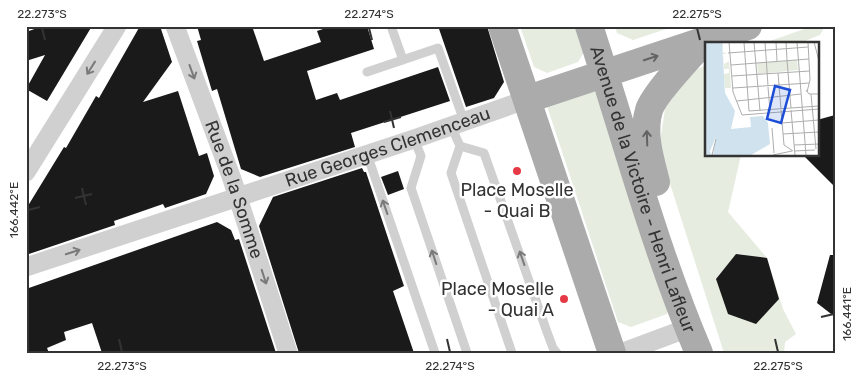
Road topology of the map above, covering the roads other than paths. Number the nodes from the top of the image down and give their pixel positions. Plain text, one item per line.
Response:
1 (117, 26) edge
2 (175, 26) edge
3 (391, 26) edge
4 (502, 26) edge
5 (589, 26) edge
6 (748, 26) edge
7 (705, 40) junction
8 (403, 60) junction
9 (367, 72) dead end
10 (605, 73) junction
11 (528, 99) junction
12 (458, 123) junction
13 (414, 139) junction
14 (460, 146) junction
15 (367, 154) junction
16 (26, 172) edge
17 (238, 198) junction
18 (26, 267) edge
19 (693, 341) edge
20 (288, 353) edge
21 (435, 353) edge
22 (467, 353) edge
23 (512, 353) edge
24 (557, 353) edge
25 (612, 353) edge
26 (622, 353) edge
27 (709, 353) edge

1 -> 16 street
2 -> 17 street, Rue de la Somme
3 - 8 lane
4 - 11 main road
5 - 10 main road, Avenue de la Victoire - Henri Lafleur
6 - 7 main road, Rue Georges Clemenceau
10 -> 7 main road, Rue Georges Clemenceau
27 -> 7 main road
8 - 9 lane
8 - 12 lane
10 - 11 main road, Rue Georges Clemenceau
10 - 19 main road, Avenue de la Victoire - Henri Lafleur
11 - 12 street, Rue Georges Clemenceau
11 - 25 main road
12 - 13 street, Rue Georges Clemenceau
12 - 14 lane
13 - 15 street, Rue Georges Clemenceau
22 -> 13 lane
14 - 23 lane
24 -> 14 lane
15 - 17 street, Rue Georges Clemenceau
21 -> 15 lane
18 -> 17 street, Rue Georges Clemenceau
17 -> 20 street, Rue de la Somme
19 - 26 street

